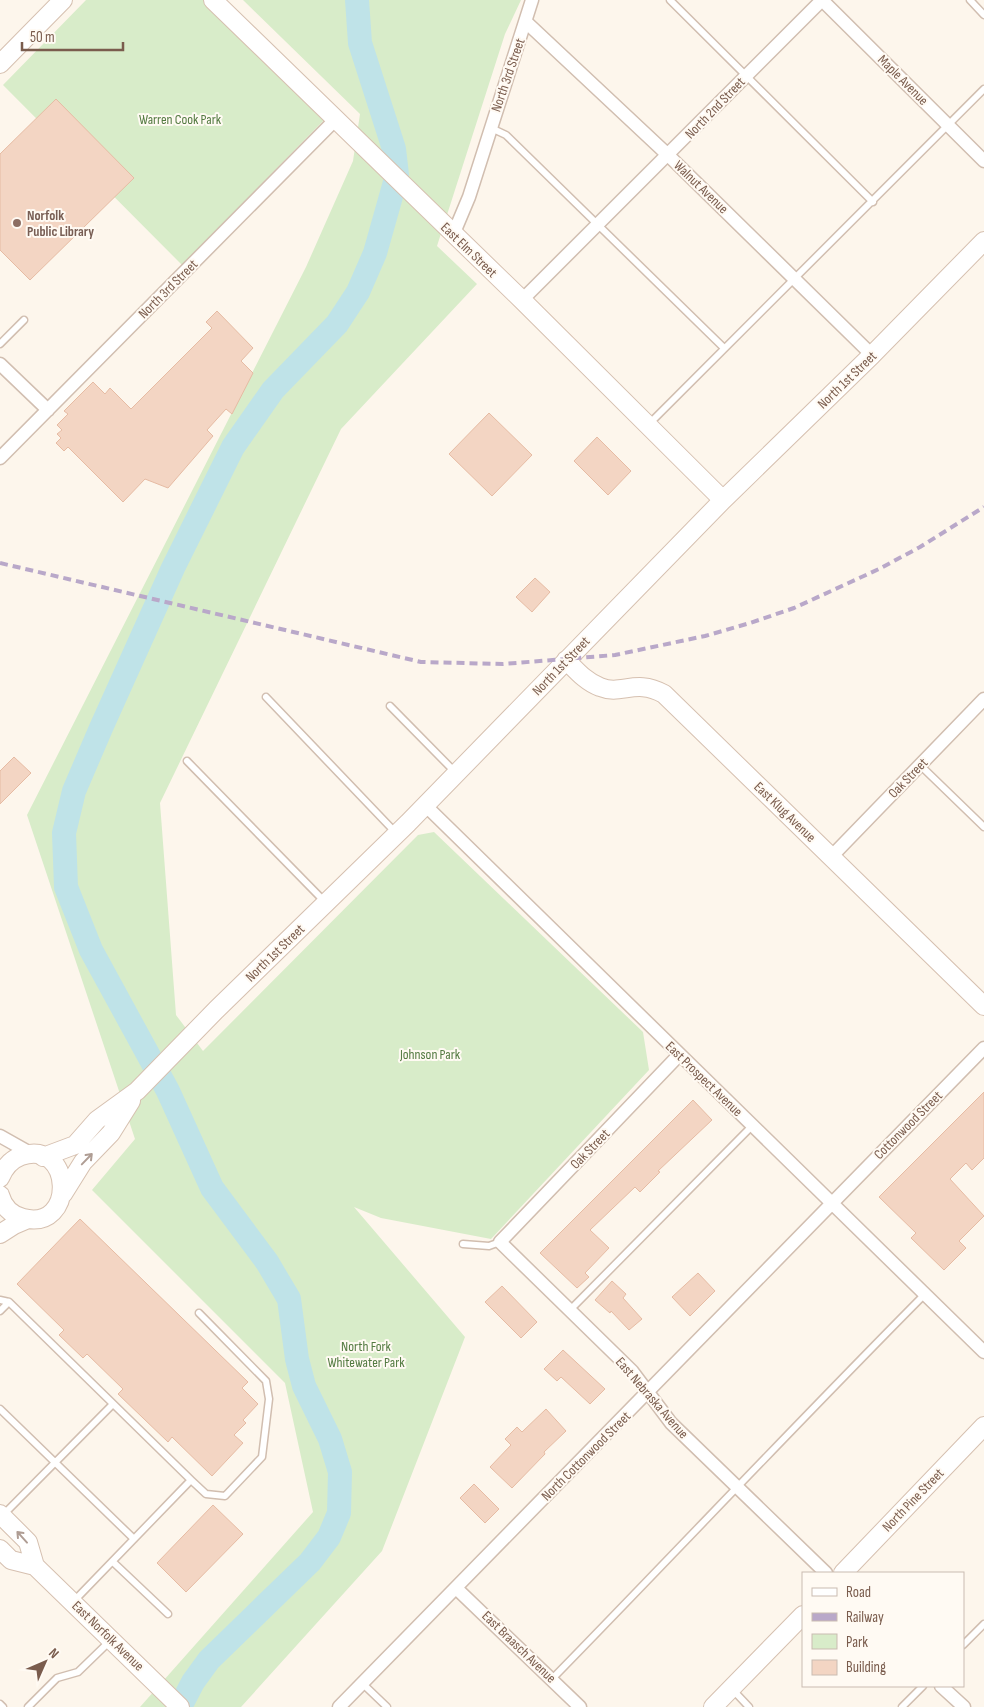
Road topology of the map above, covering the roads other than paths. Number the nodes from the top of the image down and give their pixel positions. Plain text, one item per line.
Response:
1 (63, 0) edge
2 (213, 0) edge
3 (532, 0) edge
4 (670, 0) edge
5 (822, 0) edge
6 (970, 0) edge
7 (984, 15) edge
8 (526, 22) junction
9 (0, 64) edge
10 (746, 76) junction
11 (984, 89) edge
12 (335, 120) junction
13 (948, 125) junction
14 (490, 128) junction
15 (669, 156) junction
16 (984, 161) edge
17 (872, 202) junction
18 (596, 225) junction
19 (453, 235) junction
20 (984, 241) edge
21 (795, 280) junction
22 (522, 300) junction
23 (24, 320) dead end
24 (0, 344) edge
25 (724, 348) junction
26 (872, 355) junction
27 (0, 364) edge
28 (48, 410) junction
29 (648, 426) junction
30 (0, 458) edge
31 (723, 500) junction
32 (566, 660) junction
33 (266, 697) dead end
34 (984, 699) edge
35 (390, 706) dead end
36 (187, 761) dead end
37 (921, 766) junction
38 (456, 773) junction
39 (425, 805) junction
40 (984, 826) edge
41 (397, 833) junction
42 (832, 856) junction
43 (326, 904) junction
44 (984, 1006) edge
45 (984, 1048) edge
46 (679, 1055) junction
47 (137, 1091) junction
48 (752, 1126) junction
49 (0, 1136) edge
50 (38, 1156) junction
51 (0, 1178) edge
52 (0, 1195) edge
53 (61, 1199) junction
54 (831, 1202) junction
55 (28, 1219) junction
56 (0, 1234) edge
57 (500, 1242) junction
58 (463, 1244) dead end
59 (925, 1294) junction
60 (0, 1300) edge
61 (9, 1302) junction
62 (570, 1310) junction
63 (0, 1312) edge
64 (198, 1313) dead end
65 (984, 1352) edge
66 (648, 1393) junction
67 (113, 1404) junction
68 (0, 1409) edge
69 (984, 1426) edge
70 (56, 1463) junction
71 (191, 1480) junction
72 (738, 1488) junction
73 (1, 1515) edge
74 (134, 1539) junction
75 (0, 1549) edge
76 (113, 1562) junction
77 (35, 1566) junction
78 (825, 1572) edge
79 (844, 1572) edge
80 (456, 1588) junction
81 (72, 1602) junction
82 (168, 1614) dead end
83 (802, 1616) edge
84 (984, 1624) edge
85 (111, 1640) junction
86 (964, 1645) edge
87 (552, 1678) junction
88 (362, 1683) junction
89 (922, 1687) edge
90 (942, 1687) edge
91 (731, 1688) junction
92 (0, 1704) edge
93 (3, 1707) edge
94 (28, 1707) edge
95 (180, 1707) edge
96 (339, 1707) edge
97 (386, 1707) edge
98 (580, 1707) edge
99 (713, 1707) edge
100 (749, 1707) edge
101 (902, 1707) edge
102 (964, 1707) edge

1 - 9 main road
2 - 12 main road, East Elm Street
3 - 8 street, North 3rd Street
4 - 10 lane
5 - 10 street, North 2nd Street
5 - 13 street, Maple Avenue
6 - 7 lane
8 - 14 street, North 3rd Street
8 - 15 street, Walnut Avenue
10 - 15 street, North 2nd Street
10 - 17 lane
11 - 13 lane
12 - 19 main road, East Elm Street
12 - 28 street, North 3rd Street
13 - 16 street, Maple Avenue
13 - 17 lane
14 - 18 lane
14 - 19 street, North 3rd Street
15 - 18 street, North 2nd Street
15 - 21 street, Walnut Avenue
17 - 21 lane
18 - 22 street, North 2nd Street
18 - 25 lane
19 - 22 main road, East Elm Street
20 - 26 main road, North 1st Street
21 - 25 lane
21 - 26 street, Walnut Avenue
22 - 29 main road, East Elm Street
23 - 24 lane
25 - 29 lane
26 - 31 main road, North 1st Street
27 - 28 street
28 - 30 street, North 3rd Street
29 - 31 main road, East Elm Street
31 - 32 main road, North 1st Street
32 - 38 main road, North 1st Street
32 - 42 main road, East Klug Avenue
33 - 41 lane
34 - 37 street, Oak Street
35 - 38 lane
36 - 43 lane
37 - 40 lane
37 - 42 street, Oak Street
38 - 39 main road, North 1st Street
39 - 41 main road, North 1st Street
39 - 46 street, East Prospect Avenue
41 - 43 main road, North 1st Street
42 - 44 main road, East Klug Avenue
43 - 47 main road, North 1st Street
45 - 54 street, Cottonwood Street
46 - 48 street, East Prospect Avenue
46 - 57 street, Oak Street
47 - 50 main road, North 1st Street
53 -> 47 main road, North 1st Street
48 - 54 street, East Prospect Avenue
48 - 62 lane
49 - 50 street
50 - 51 main road, North 1st Street
50 - 53 main road
52 - 55 main road
53 - 55 main road, North 1st Street
54 - 59 street, East Prospect Avenue
54 - 66 street, North Cottonwood Street
55 - 56 main road
57 - 58 lane
57 - 62 street, East Nebraska Avenue
59 - 65 street, East Prospect Avenue
59 - 72 lane
60 - 61 lane
61 - 63 lane
61 - 67 lane
62 - 66 street, East Nebraska Avenue
64 - 71 lane
66 - 72 street, East Nebraska Avenue
66 - 80 street, North Cottonwood Street
67 - 70 lane
67 - 71 lane
68 - 70 lane
69 - 79 main road, North Pine Street
70 - 73 lane
70 - 74 lane
71 - 74 lane
72 - 78 street, East Nebraska Avenue
72 - 87 lane
77 -> 73 main road, East Norfolk Avenue
74 - 76 lane
75 - 77 main road, East Norfolk Avenue
76 - 81 lane
76 - 82 lane
77 - 81 main road, East Norfolk Avenue
80 - 87 street, East Braasch Avenue
80 - 88 street, North Cottonwood Street
81 - 85 main road, East Norfolk Avenue
83 - 91 main road
84 - 86 lane
85 - 94 lane
85 - 95 main road, East Norfolk Avenue
87 - 98 street, East Braasch Avenue
88 - 96 street, North Cottonwood Street
88 - 97 lane
89 - 101 lane
90 - 102 street
91 - 99 main road
91 - 100 lane
92 - 93 lane

